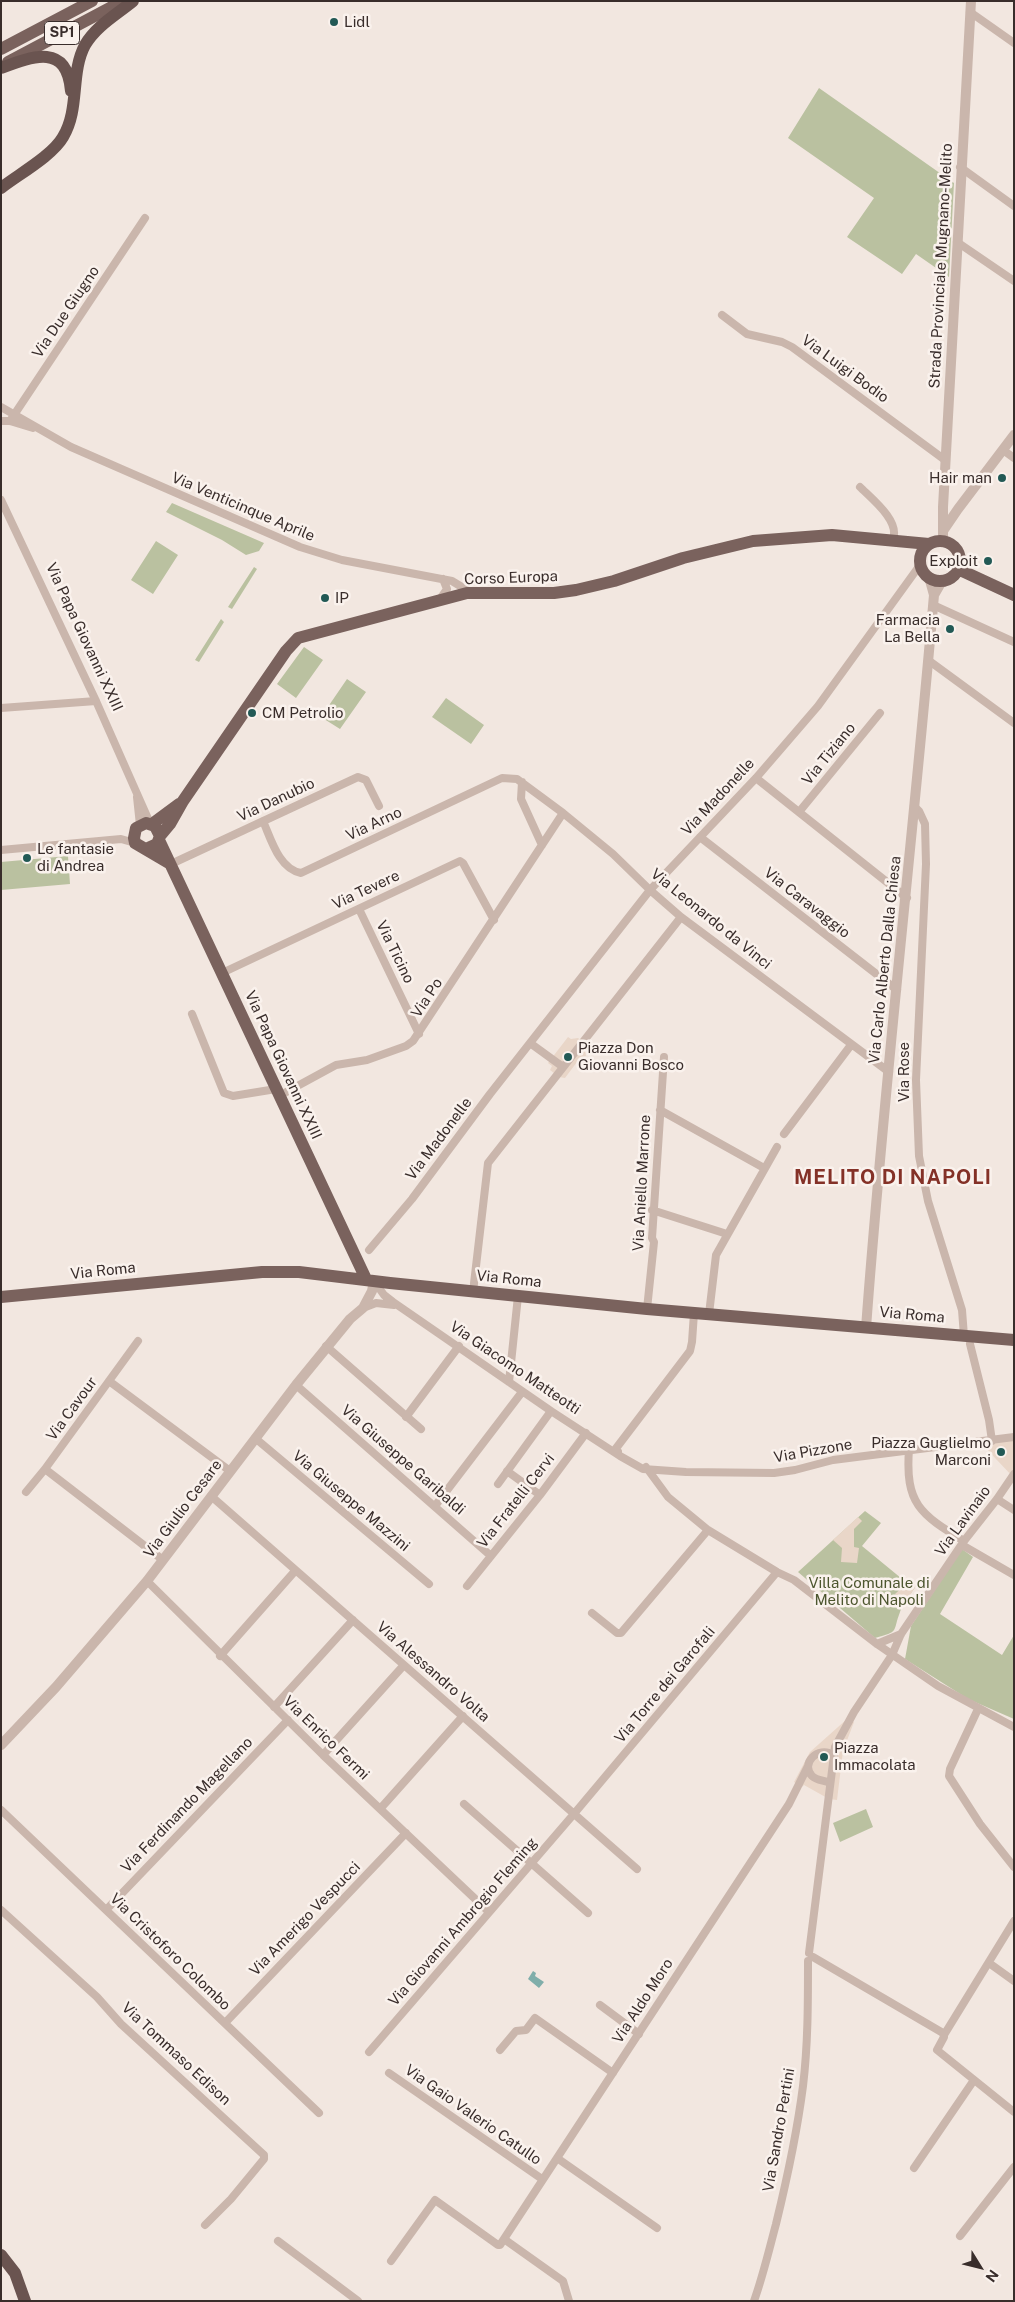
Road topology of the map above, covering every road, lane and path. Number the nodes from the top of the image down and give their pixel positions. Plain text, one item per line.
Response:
1 (92, 1) edge
2 (123, 1) edge
3 (133, 1) edge
4 (970, 6) edge
5 (1014, 43) edge
6 (1, 49) edge
7 (1, 67) edge
8 (73, 111) junction
9 (960, 167) junction
10 (1, 188) edge
11 (1014, 206) edge
12 (145, 218) dead end
13 (957, 242) junction
14 (1014, 281) edge
15 (722, 316) dead end
16 (1, 407) edge
17 (15, 414) junction
18 (1, 421) edge
19 (10, 421) junction
20 (42, 431) junction
21 (1014, 435) edge
22 (1003, 450) junction
23 (1014, 458) edge
24 (946, 460) junction
25 (860, 487) dead end
26 (1, 500) edge
27 (892, 539) junction
28 (938, 540) junction
29 (920, 565) junction
30 (955, 575) junction
31 (929, 577) junction
32 (443, 579) junction
33 (463, 591) junction
34 (1014, 596) edge
35 (933, 600) junction
36 (438, 601) junction
37 (1014, 642) edge
38 (928, 660) junction
39 (96, 701) junction
40 (1, 708) edge
41 (880, 713) dead end
42 (1014, 724) edge
43 (756, 778) junction
44 (522, 782) junction
45 (183, 801) junction
46 (379, 806) dead end
47 (914, 806) junction
48 (799, 812) junction
49 (563, 813) junction
50 (262, 821) junction
51 (144, 825) junction
52 (700, 837) junction
53 (160, 838) junction
54 (121, 839) junction
55 (542, 845) junction
56 (141, 846) junction
57 (1, 850) edge
58 (171, 864) junction
59 (650, 890) junction
60 (907, 898) junction
61 (359, 909) junction
62 (682, 916) junction
63 (494, 920) junction
64 (222, 973) junction
65 (897, 990) junction
66 (192, 1014) dead end
67 (419, 1034) junction
68 (530, 1043) junction
69 (851, 1046) junction
70 (664, 1057) dead end
71 (563, 1067) junction
72 (889, 1072) junction
73 (277, 1092) junction
74 (660, 1110) junction
75 (784, 1134) dead end
76 (777, 1147) dead end
77 (764, 1168) junction
78 (652, 1210) junction
79 (727, 1234) junction
80 (369, 1250) dead end
81 (370, 1280) junction
82 (387, 1289) junction
83 (473, 1292) junction
84 (518, 1296) junction
85 (1, 1297) edge
86 (400, 1307) junction
87 (363, 1308) junction
88 (647, 1309) junction
89 (694, 1313) junction
90 (709, 1314) junction
91 (866, 1328) junction
92 (967, 1340) junction
93 (1014, 1340) edge
94 (138, 1341) dead end
95 (326, 1346) junction
96 (459, 1346) junction
97 (109, 1381) junction
98 (509, 1382) junction
99 (296, 1384) junction
100 (522, 1392) junction
101 (551, 1411) junction
102 (406, 1417) junction
103 (421, 1429) dead end
104 (586, 1433) junction
105 (1014, 1437) edge
106 (255, 1438) junction
107 (992, 1441) junction
108 (909, 1449) junction
109 (614, 1451) junction
110 (45, 1469) junction
111 (649, 1469) junction
112 (230, 1471) junction
113 (507, 1471) junction
114 (1014, 1474) edge
115 (498, 1484) dead end
116 (26, 1492) dead end
117 (540, 1495) junction
118 (212, 1496) junction
119 (997, 1500) junction
120 (435, 1506) junction
121 (1014, 1510) edge
122 (708, 1530) junction
123 (963, 1543) junction
124 (491, 1556) junction
125 (163, 1560) junction
126 (295, 1571) junction
127 (777, 1572) junction
128 (1014, 1575) edge
129 (147, 1582) junction
130 (429, 1584) dead end
131 (467, 1586) dead end
132 (592, 1613) dead end
133 (353, 1620) junction
134 (901, 1634) junction
135 (876, 1644) junction
136 (892, 1655) junction
137 (220, 1656) junction
138 (404, 1665) junction
139 (274, 1707) junction
140 (978, 1709) junction
141 (462, 1716) junction
142 (288, 1720) junction
143 (1014, 1727) edge
144 (844, 1731) junction
145 (1, 1745) edge
146 (823, 1751) junction
147 (323, 1755) junction
148 (833, 1755) junction
149 (807, 1772) junction
150 (828, 1780) junction
151 (464, 1804) dead end
152 (380, 1809) junction
153 (1, 1810) edge
154 (574, 1815) junction
155 (406, 1833) junction
156 (531, 1864) junction
157 (1014, 1867) edge
158 (637, 1869) dead end
159 (1, 1910) edge
160 (106, 1910) junction
161 (489, 1912) junction
162 (588, 1913) dead end
163 (1014, 1921) edge
164 (812, 1958) junction
165 (989, 1964) junction
166 (1014, 1981) edge
167 (600, 2005) dead end
168 (225, 2023) junction
169 (639, 2034) junction
170 (944, 2035) junction
171 (371, 2049) dead end
172 (500, 2050) dead end
173 (389, 2073) dead end
174 (613, 2073) junction
175 (974, 2080) junction
176 (1014, 2112) edge
177 (320, 2113) dead end
178 (557, 2158) junction
179 (1014, 2167) edge
180 (914, 2168) dead end
181 (542, 2179) junction
182 (205, 2225) dead end
183 (657, 2228) dead end
184 (960, 2236) dead end
185 (504, 2239) junction
186 (278, 2242) dead end
187 (1, 2255) edge
188 (391, 2260) dead end
189 (25, 2301) edge
190 (358, 2301) edge
191 (569, 2301) edge
192 (754, 2301) edge

1 - 6 main road, SP1
2 - 7 main road, SP1
3 - 8 highway
4 - 5 street
4 - 9 street, Strada Provinciale Mugnano-Melito
7 - 8 highway
8 - 10 highway
9 - 11 street
9 - 13 street, Strada Provinciale Mugnano-Melito
12 - 17 street, Via Due Giugno
13 - 14 street
13 - 24 street, Strada Provinciale Mugnano-Melito
15 - 24 street, Via Luigi Bodio
16 - 17 street, Via Venticinque Aprile
17 - 19 street, Via Due Giugno
17 - 20 street, Via Venticinque Aprile
18 - 19 street, Via Venticinque Aprile
19 - 20 street, Via Venticinque Aprile
20 - 32 street, Via Venticinque Aprile
21 - 22 street
22 - 23 street
22 - 28 street
24 - 28 street, Strada Provinciale Mugnano-Melito
25 - 27 street
26 - 39 street, Via Papa Giovanni XXIII
27 - 28 main road, Corso Europa
27 - 29 main road
27 - 33 main road, Corso Europa
28 - 29 main road
28 - 30 main road
29 - 31 main road
29 - 43 street, Via Madonelle
30 - 31 main road
30 - 34 main road
30 - 35 street, Via Carlo Alberto Dalla Chiesa
31 - 35 street, Via Carlo Alberto Dalla Chiesa
32 - 33 street
32 - 36 street
33 - 36 main road, Corso Europa
35 - 37 street
35 - 38 street, Via Carlo Alberto Dalla Chiesa
36 - 45 main road, Corso Europa
38 - 42 street
38 - 47 street, Via Carlo Alberto Dalla Chiesa
39 - 40 street
39 - 51 street, Via Papa Giovanni XXIII
41 - 48 street, Via Tiziano
43 - 48 street
43 - 52 street, Via Madonelle
44 - 49 street, Via Leonardo da Vinci
44 - 50 street, Via Arno
44 - 55 street
45 - 51 main road, Corso Europa
45 - 53 main road, Corso Europa
46 - 50 street, Via Danubio
47 - 60 street, Via Carlo Alberto Dalla Chiesa
47 - 92 street, Via Rose
48 - 60 street
49 - 55 street, Via Po
49 - 59 street, Via Leonardo da Vinci
50 - 58 street, Via Danubio
51 - 53 main road
51 - 54 street, Corso Europa
51 - 56 main road
52 - 59 street, Via Madonelle
52 - 65 street, Via Caravaggio
53 - 56 main road
53 - 58 main road, Via Papa Giovanni XXIII
54 - 56 street
54 - 57 street
55 - 63 street, Via Po
56 - 58 main road
58 - 64 main road, Via Papa Giovanni XXIII
59 - 62 street, Via Leonardo da Vinci
59 - 68 street, Via Madonelle
60 - 65 street, Via Carlo Alberto Dalla Chiesa
61 - 63 street, Via Tevere
61 - 64 street, Via Tevere
61 - 67 street, Via Ticino
62 - 69 street, Via Leonardo da Vinci
62 - 71 street
63 - 67 street, Via Po
64 - 73 main road, Via Papa Giovanni XXIII
65 - 72 street, Via Carlo Alberto Dalla Chiesa
66 - 73 street, Via Po
67 - 73 street, Via Po
68 - 71 street
68 - 80 street, Via Madonelle
69 - 72 street, Via Leonardo da Vinci
69 - 75 street
70 - 74 street, Via Aniello Marrone
71 - 83 street
72 - 91 street, Via Carlo Alberto Dalla Chiesa
73 - 81 main road, Via Papa Giovanni XXIII
74 - 77 street
74 - 78 street, Via Aniello Marrone
76 - 77 street
77 - 79 street
78 - 79 street
78 - 88 street, Via Aniello Marrone
79 - 90 street
81 - 82 main road, Via Roma
81 - 85 main road, Via Roma
81 - 87 street, Via Giulio Cesare
82 - 83 main road, Via Roma
82 - 86 street, Via Giacomo Matteotti
83 - 84 main road, Via Roma
84 - 88 main road, Via Roma
84 - 98 street
86 - 87 street, Via Giacomo Matteotti
86 - 96 street, Via Giacomo Matteotti
87 - 95 street, Via Giulio Cesare
88 - 89 main road, Via Roma
89 - 90 main road, Via Roma
89 - 109 street
90 - 91 main road, Via Roma
91 - 92 main road, Via Roma
92 - 93 main road, Via Roma
92 - 107 street, Via Rose
94 - 97 street, Via Cavour
95 - 99 street, Via Giulio Cesare
95 - 102 street
96 - 98 street, Via Giacomo Matteotti
96 - 102 street
97 - 110 street, Via Cavour
97 - 112 street
98 - 100 street, Via Giacomo Matteotti
99 - 106 street, Via Giulio Cesare
99 - 120 street, Via Giuseppe Garibaldi
100 - 101 street, Via Giacomo Matteotti
100 - 120 street
101 - 104 street, Via Giacomo Matteotti
101 - 113 street
102 - 103 street
104 - 109 street, Via Giacomo Matteotti
104 - 117 street, Via Fratelli Cervi
105 - 107 street
106 - 112 street, Via Giulio Cesare
106 - 130 street, Via Giuseppe Mazzini
107 - 108 street, Via Pizzone
108 - 111 street, Via Pizzone
108 - 123 street
109 - 111 street, Via Giacomo Matteotti
110 - 116 street, Via Cavour
110 - 125 street
111 - 122 street
112 - 118 street, Via Giulio Cesare
113 - 115 street
113 - 117 street
114 - 119 street, Via Lavinaio
117 - 124 street, Via Fratelli Cervi
118 - 125 street, Via Giulio Cesare
118 - 126 street, Via Alessandro Volta
119 - 121 street
119 - 123 street, Via Lavinaio
120 - 124 street, Via Giuseppe Garibaldi
122 - 127 street
122 - 132 street
123 - 128 street
123 - 134 street, Via Lavinaio
124 - 131 street, Via Fratelli Cervi
125 - 129 street, Via Giulio Cesare
126 - 133 street, Via Alessandro Volta
126 - 137 street
127 - 135 street
127 - 154 street, Via Torre dei Garofali
129 - 137 street, Via Enrico Fermi
129 - 145 street, Via Giulio Cesare
133 - 138 street, Via Alessandro Volta
133 - 139 street
134 - 135 street
134 - 136 street, Via Lavinaio
135 - 136 street
136 - 140 street
136 - 144 street
137 - 139 street, Via Enrico Fermi
138 - 141 street, Via Alessandro Volta
138 - 147 street
139 - 142 street, Via Enrico Fermi
140 - 143 street
140 - 157 street
141 - 152 street
141 - 154 street, Via Alessandro Volta
142 - 147 street, Via Enrico Fermi
142 - 160 street, Via Ferdinando Magellano
144 - 146 street
144 - 148 street
146 - 148 street
146 - 149 street
147 - 152 street, Via Enrico Fermi
148 - 150 street, Via Sandro Pertini
149 - 150 street
149 - 169 street, Via Aldo Moro
150 - 164 street, Via Sandro Pertini
151 - 156 street
152 - 155 street, Via Enrico Fermi
153 - 160 street, Via Cristoforo Colombo
154 - 156 street, Via Giovanni Ambrogio Fleming
154 - 158 street, Via Alessandro Volta
155 - 161 street, Via Enrico Fermi
155 - 168 street, Via Amerigo Vespucci
156 - 161 street, Via Giovanni Ambrogio Fleming
156 - 162 street
159 - 182 street, Via Tommaso Edison
160 - 168 street, Via Cristoforo Colombo
161 - 171 street, Via Giovanni Ambrogio Fleming
163 - 165 street
164 - 170 street
164 - 192 street, Via Sandro Pertini
165 - 166 street
165 - 170 street
167 - 169 street
168 - 177 street, Via Cristoforo Colombo
169 - 174 street, Via Aldo Moro
170 - 175 street
172 - 174 street
173 - 181 street, Via Gaio Valerio Catullo
174 - 178 street, Via Aldo Moro
175 - 176 street
175 - 180 street
178 - 181 street, Via Aldo Moro
178 - 183 street
179 - 184 street
181 - 185 street, Via Aldo Moro
185 - 188 street
185 - 191 street
186 - 190 street
187 - 189 highway

